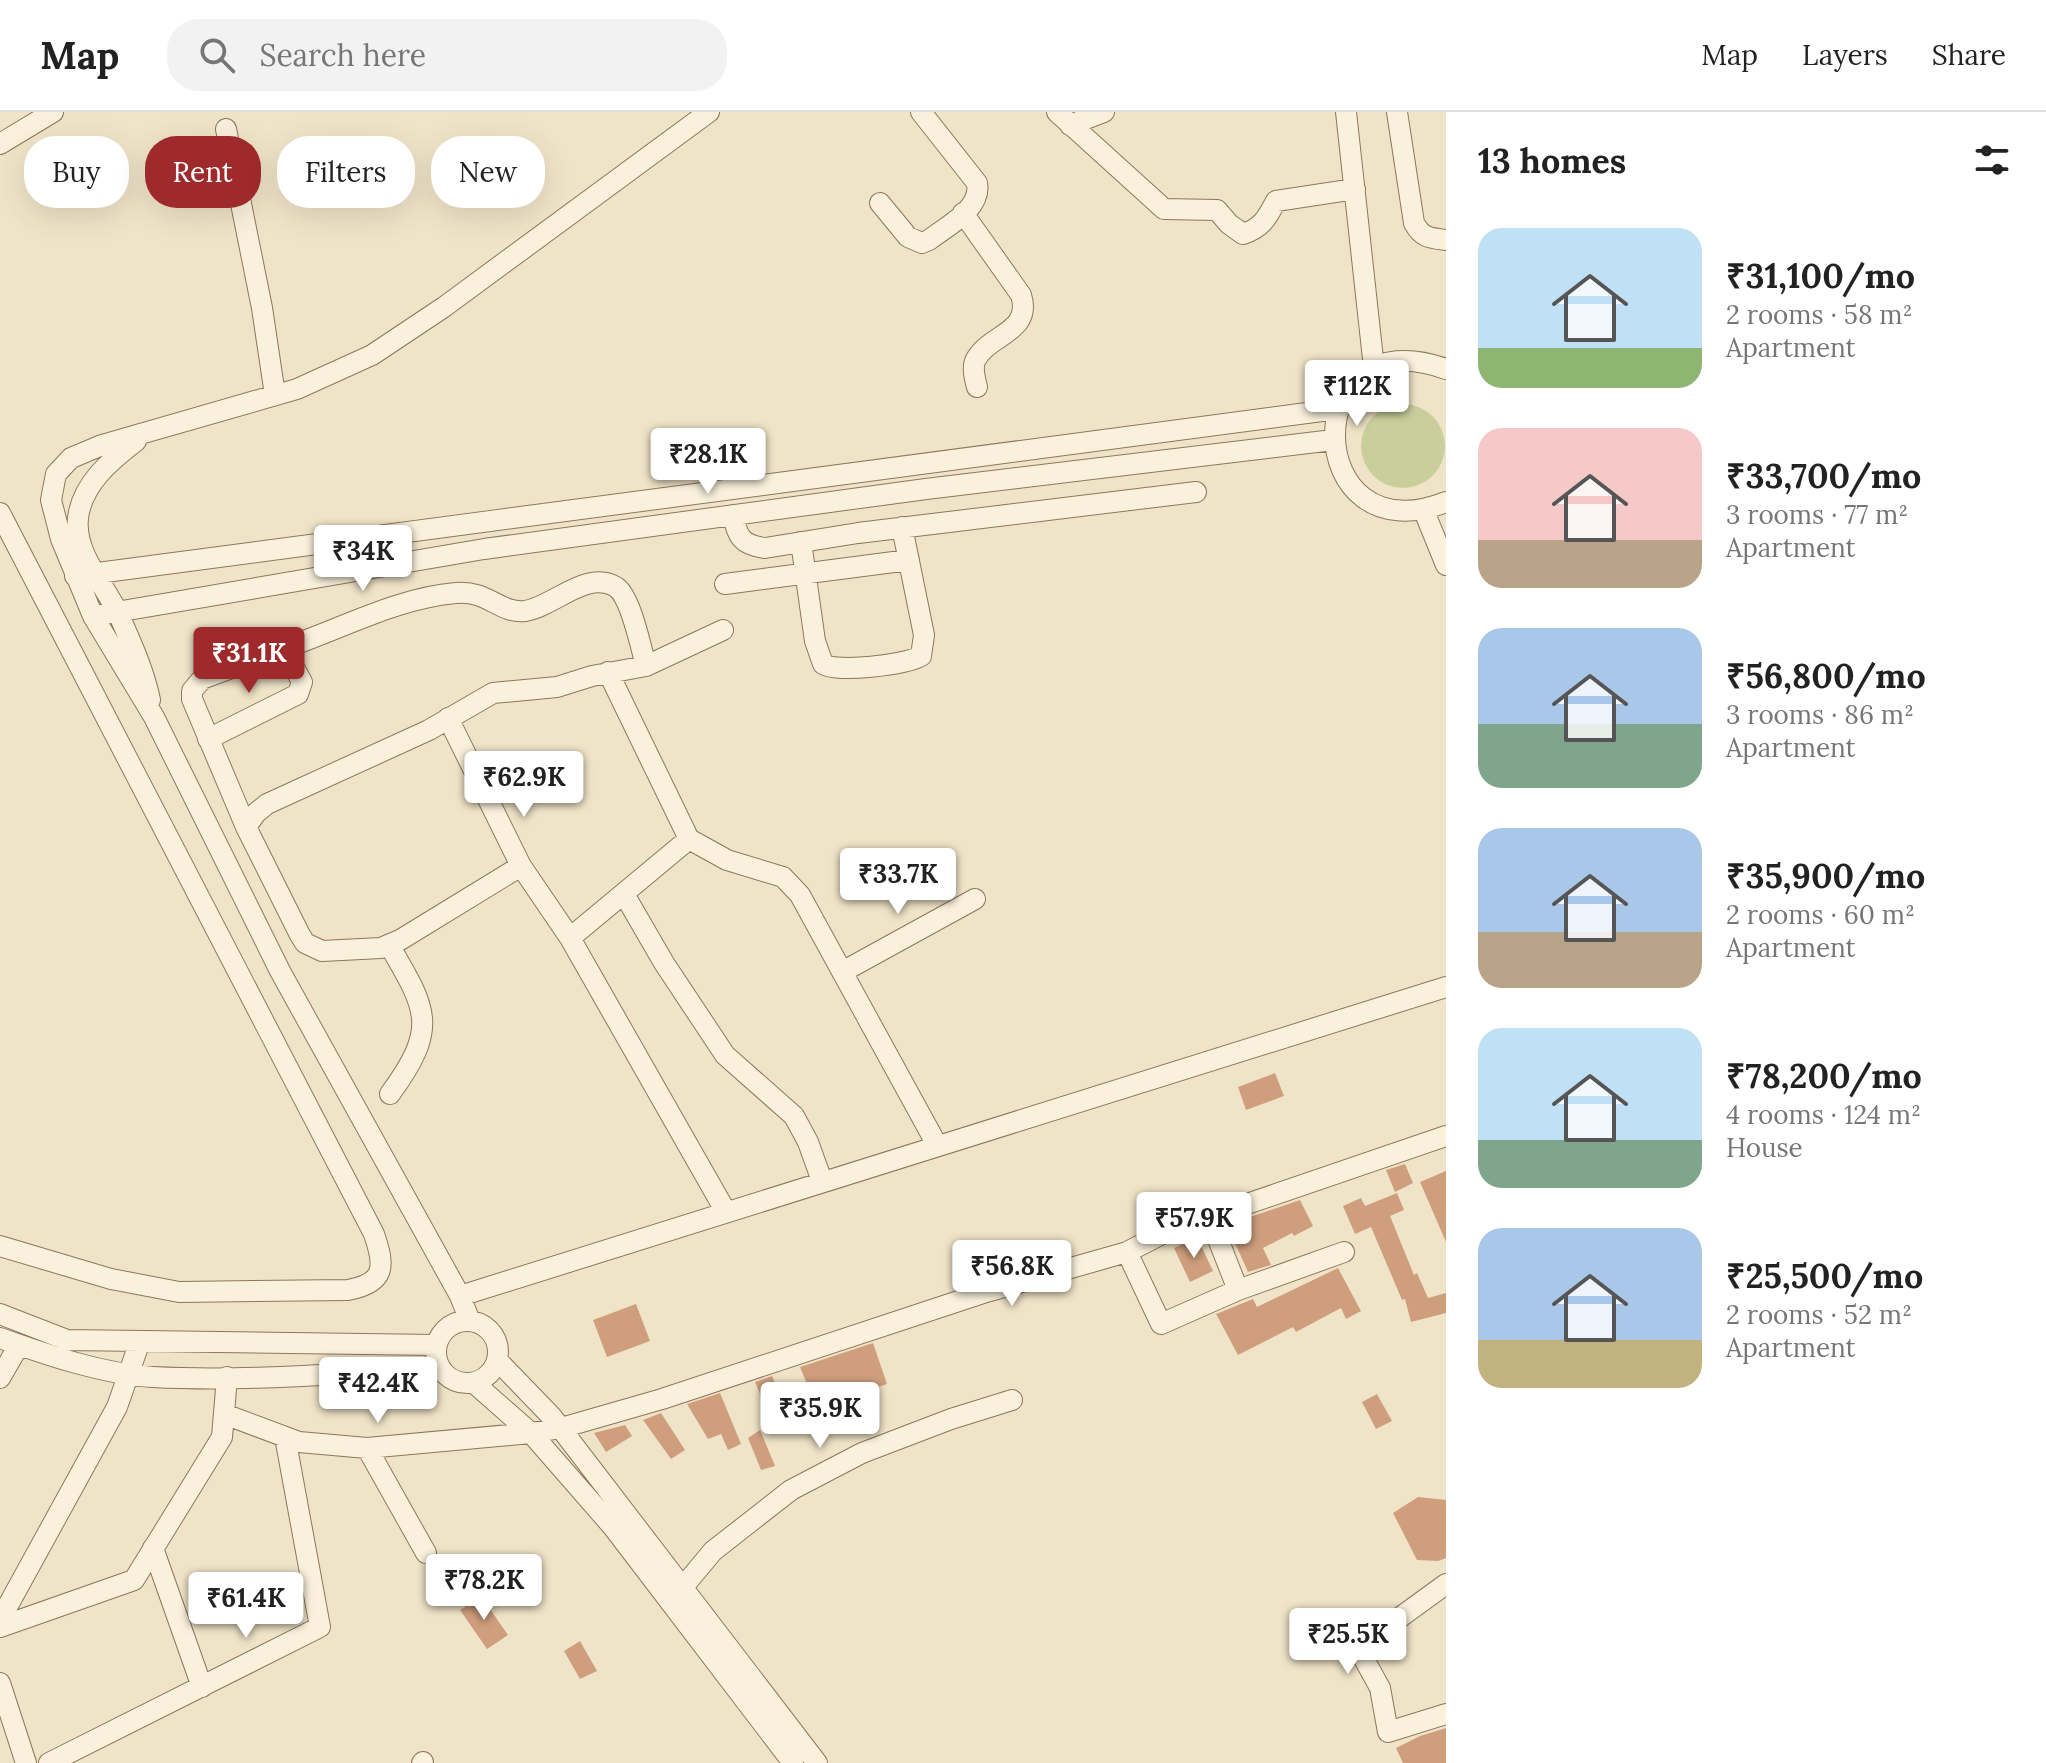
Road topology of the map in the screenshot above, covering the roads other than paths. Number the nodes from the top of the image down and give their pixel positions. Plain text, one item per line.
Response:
1 (53, 112) edge
2 (709, 112) edge
3 (921, 112) edge
4 (1104, 112) edge
5 (1346, 112) edge
6 (1397, 112) edge
7 (1063, 118) edge
8 (226, 129) dead end
9 (0, 144) edge
10 (1355, 189) junction
11 (880, 203) dead end
12 (963, 213) junction
13 (1446, 240) edge
14 (1374, 368) junction
15 (1446, 369) edge
16 (977, 387) dead end
17 (275, 395) junction
18 (1337, 409) junction
19 (145, 433) junction
20 (1333, 440) junction
21 (1196, 492) dead end
22 (1446, 502) edge
23 (1424, 511) junction
24 (0, 513) edge
25 (733, 515) junction
26 (902, 527) junction
27 (801, 542) junction
28 (909, 560) junction
29 (1446, 565) edge
30 (806, 572) junction
31 (85, 575) junction
32 (725, 584) dead end
33 (117, 612) junction
34 (93, 616) junction
35 (723, 630) dead end
36 (284, 649) junction
37 (646, 666) junction
38 (608, 672) junction
39 (154, 717) junction
40 (448, 718) junction
41 (208, 739) junction
42 (246, 827) junction
43 (689, 839) junction
44 (521, 866) junction
45 (624, 894) junction
46 (975, 899) dead end
47 (570, 938) junction
48 (389, 945) junction
49 (842, 972) junction
50 (1446, 987) edge
51 (390, 1094) dead end
52 (1446, 1136) edge
53 (937, 1145) junction
54 (822, 1181) junction
55 (726, 1212) junction
56 (1209, 1216) junction
57 (0, 1246) edge
58 (1127, 1252) junction
59 (1344, 1252) dead end
60 (1238, 1290) junction
61 (460, 1296) junction
62 (0, 1314) edge
63 (470, 1321) junction
64 (140, 1341) junction
65 (10, 1342) edge
66 (436, 1345) junction
67 (497, 1360) junction
68 (439, 1368) junction
69 (130, 1374) junction
70 (227, 1377) junction
71 (0, 1378) edge
72 (474, 1383) junction
73 (1012, 1400) dead end
74 (224, 1414) junction
75 (561, 1428) junction
76 (531, 1433) junction
77 (285, 1437) junction
78 (367, 1448) junction
79 (153, 1548) junction
80 (426, 1553) dead end
81 (1446, 1584) edge
82 (683, 1587) junction
83 (0, 1620) edge
84 (0, 1627) edge
85 (0, 1683) edge
86 (202, 1687) junction
87 (1446, 1714) edge
88 (26, 1763) edge
89 (49, 1763) edge
90 (793, 1763) edge
91 (817, 1763) edge

1 - 9 street
2 - 17 street
3 - 12 street
4 - 7 street
5 - 10 street
6 - 13 street
7 - 10 street
8 - 17 street
10 - 14 street
11 - 12 street
12 - 16 street
14 - 15 street
14 - 18 street
17 - 19 street
18 - 20 street
18 - 31 street
19 - 31 street
19 - 31 street
20 - 23 street
20 - 25 street
21 - 26 street
22 - 23 street
23 - 29 street
24 - 57 street
25 - 27 street
25 - 33 street
26 - 27 street
26 - 28 street
27 - 30 street
28 - 30 street
28 - 30 street
30 - 32 street
31 - 33 street
31 - 34 street
33 - 34 street
33 - 39 street
34 - 39 street
35 - 37 street
36 - 37 street
36 - 41 street
36 - 41 street
37 - 38 street
38 - 40 street
38 - 43 street
39 - 61 street
40 - 42 street
40 - 44 street
41 - 42 street
42 - 48 street
43 - 45 street
43 - 49 street
44 - 47 street
44 - 48 street
45 - 47 street
45 - 54 street
46 - 49 street
47 - 55 street
48 - 51 street
49 - 53 street
50 - 53 street
52 - 56 street
53 - 54 street
54 - 55 street
55 - 61 street
56 - 58 street
56 - 60 street
58 - 60 street
58 - 75 street
59 - 60 street
61 - 63 street
62 - 64 street
63 - 66 street
63 - 67 street
64 - 66 street
64 - 69 street
65 - 69 street
65 - 71 street
66 - 68 street
67 - 72 street
67 - 75 street
68 - 70 street
68 - 72 street
69 - 70 street
69 - 83 street
70 - 74 street
72 - 76 street
73 - 82 street
74 - 77 street
74 - 79 street
75 - 76 street
75 - 82 street
76 - 78 street
76 - 90 street
77 - 78 street
77 - 86 street
78 - 80 street
79 - 84 street
79 - 86 street
81 - 87 street
82 - 91 street
85 - 88 street
86 - 89 street

